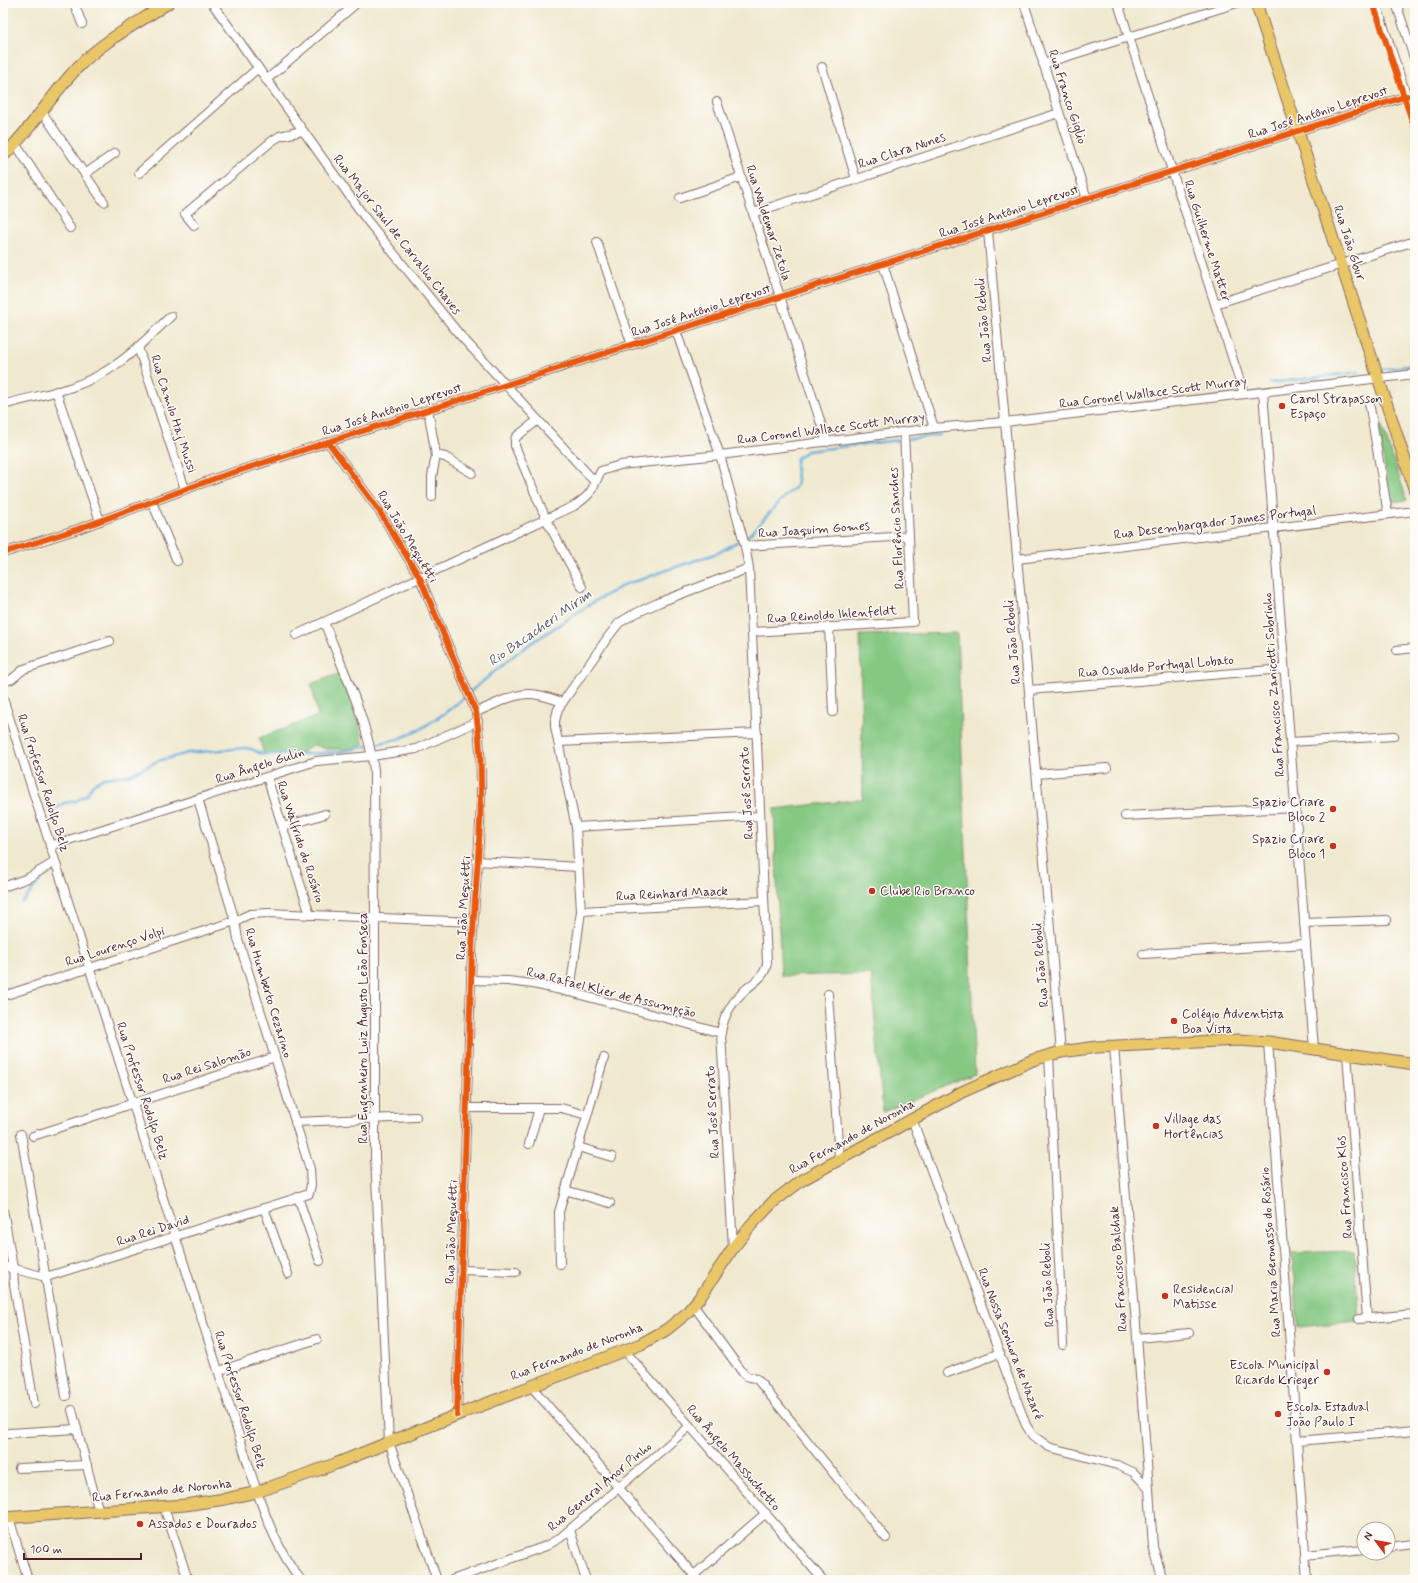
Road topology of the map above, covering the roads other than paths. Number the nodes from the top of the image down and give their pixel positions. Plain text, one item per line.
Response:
1 (74, 3) edge
2 (168, 3) edge
3 (212, 3) edge
4 (357, 3) edge
5 (1024, 3) edge
6 (1118, 3) edge
7 (1237, 3) edge
8 (1256, 3) edge
9 (1376, 3) edge
10 (1396, 3) edge
11 (82, 24) dead end
12 (1129, 37) junction
13 (1415, 61) edge
14 (1043, 64) junction
15 (822, 67) dead end
16 (258, 68) junction
17 (266, 80) junction
18 (1407, 96) junction
19 (717, 102) dead end
20 (42, 112) junction
21 (1059, 113) junction
22 (1415, 122) edge
23 (302, 131) junction
24 (1298, 131) junction
25 (16, 143) junction
26 (115, 153) dead end
27 (3, 156) edge
28 (1172, 172) junction
29 (139, 173) dead end
30 (85, 174) junction
31 (741, 177) junction
32 (856, 179) junction
33 (680, 198) dead end
34 (1087, 199) junction
35 (104, 202) dead end
36 (753, 213) junction
37 (194, 224) dead end
38 (70, 228) dead end
39 (988, 231) junction
40 (1415, 241) edge
41 (597, 242) dead end
42 (883, 264) junction
43 (1341, 264) junction
44 (780, 297) junction
45 (1215, 304) junction
46 (171, 316) dead end
47 (676, 331) junction
48 (632, 345) junction
49 (138, 347) junction
50 (1415, 374) edge
51 (1378, 378) junction
52 (507, 385) junction
53 (56, 391) junction
54 (1263, 392) junction
55 (1244, 394) junction
56 (1369, 402) dead end
57 (3, 405) edge
58 (428, 410) junction
59 (538, 420) junction
60 (1005, 422) junction
61 (934, 428) junction
62 (904, 432) junction
63 (328, 442) junction
64 (827, 442) junction
65 (436, 455) junction
66 (720, 455) junction
67 (582, 468) junction
68 (601, 471) junction
69 (472, 473) dead end
70 (595, 482) junction
71 (185, 489) junction
72 (1415, 491) edge
73 (432, 497) dead end
74 (152, 502) junction
75 (1415, 511) edge
76 (1388, 514) junction
77 (546, 519) junction
78 (100, 521) junction
79 (1274, 528) junction
80 (909, 536) junction
81 (743, 541) junction
82 (3, 553) edge
83 (1017, 559) junction
84 (177, 561) dead end
85 (749, 568) junction
86 (420, 578) junction
87 (582, 587) dead end
88 (324, 622) junction
89 (913, 622) joint
90 (829, 628) junction
91 (752, 632) junction
92 (296, 635) dead end
93 (110, 641) dead end
94 (1415, 648) edge
95 (1397, 650) dead end
96 (1284, 669) junction
97 (3, 682) edge
98 (1029, 690) junction
99 (3, 699) edge
100 (563, 702) junction
101 (833, 712) dead end
102 (477, 717) junction
103 (756, 733) junction
104 (1394, 736) dead end
105 (558, 742) junction
106 (1290, 742) junction
107 (371, 754) junction
108 (1108, 768) dead end
109 (1036, 774) junction
110 (267, 777) junction
111 (198, 799) junction
112 (1295, 808) junction
113 (325, 814) dead end
114 (760, 816) junction
115 (1125, 816) dead end
116 (283, 827) junction
117 (576, 827) junction
118 (50, 846) junction
119 (477, 861) junction
120 (56, 862) junction
121 (578, 867) junction
122 (3, 887) edge
123 (764, 901) junction
124 (581, 912) junction
125 (310, 915) junction
126 (376, 918) junction
127 (1387, 920) dead end
128 (235, 921) junction
129 (473, 922) junction
130 (1304, 923) junction
131 (1306, 944) junction
132 (1143, 954) dead end
133 (90, 968) junction
134 (471, 980) junction
135 (570, 992) junction
136 (828, 994) dead end
137 (3, 996) edge
138 (721, 1033) junction
139 (1268, 1042) junction
140 (1114, 1046) junction
141 (1314, 1049) junction
142 (1061, 1052) junction
143 (1347, 1054) junction
144 (1049, 1055) junction
145 (275, 1057) junction
146 (604, 1058) dead end
147 (1415, 1064) edge
148 (133, 1103) junction
149 (467, 1108) junction
150 (539, 1108) junction
151 (588, 1115) junction
152 (416, 1116) dead end
153 (376, 1118) junction
154 (912, 1119) junction
155 (295, 1122) junction
156 (21, 1134) dead end
157 (33, 1136) dead end
158 (529, 1144) dead end
159 (578, 1147) junction
160 (612, 1157) dead end
161 (839, 1158) junction
162 (565, 1190) junction
163 (309, 1194) joint
164 (298, 1197) junction
165 (610, 1203) dead end
166 (264, 1208) junction
167 (3, 1209) edge
168 (175, 1236) junction
169 (733, 1248) junction
170 (320, 1261) dead end
171 (560, 1264) dead end
172 (3, 1266) edge
173 (13, 1268) junction
174 (462, 1270) junction
175 (516, 1272) dead end
176 (288, 1274) dead end
177 (46, 1277) junction
178 (694, 1306) junction
179 (1415, 1314) edge
180 (1188, 1333) dead end
181 (1137, 1338) junction
182 (317, 1339) dead end
183 (1063, 1345) dead end
184 (625, 1351) junction
185 (1000, 1353) junction
186 (218, 1371) junction
187 (947, 1373) dead end
188 (531, 1386) junction
189 (66, 1396) dead end
190 (34, 1404) dead end
191 (72, 1410) dead end
192 (457, 1415) junction
193 (690, 1426) junction
194 (77, 1429) junction
195 (1415, 1431) edge
196 (9, 1433) dead end
197 (389, 1442) junction
198 (1297, 1442) junction
199 (87, 1465) junction
200 (19, 1468) dead end
201 (618, 1488) junction
202 (1149, 1489) junction
203 (257, 1492) junction
204 (164, 1507) junction
205 (99, 1512) junction
206 (766, 1513) junction
207 (6, 1518) edge
208 (570, 1530) junction
209 (886, 1538) dead end
210 (1415, 1544) edge
211 (1396, 1546) edge
212 (1356, 1550) edge
213 (1305, 1555) junction
214 (696, 1578) edge
215 (28, 1580) edge
216 (188, 1580) edge
217 (301, 1580) edge
218 (437, 1580) edge
219 (452, 1580) edge
220 (586, 1580) edge
221 (823, 1580) edge
222 (1163, 1580) edge
223 (1307, 1580) edge

1 - 11 street
2 - 20 main road
3 - 16 street, Rua Major Saul de Carvalho Chaves
4 - 17 street
5 - 14 street, Rua Franco Giglio
6 - 12 street, Rua Guilherme Matter
7 - 12 street
8 - 24 main road, Rua João Gbur
9 - 18 street
10 - 13 street
12 - 14 street
12 - 28 street, Rua Guilherme Matter
14 - 21 street, Rua Franco Giglio
15 - 32 street
16 - 17 street, Rua Major Saul de Carvalho Chaves
16 - 29 street
17 - 23 street, Rua Major Saul de Carvalho Chaves
18 - 22 street
18 - 24 street, Rua José Antônio Leprevost
19 - 31 street, Rua Waldemar Zetola
20 - 25 main road
20 - 30 street
21 - 32 street, Rua Clara Nunes
21 - 34 street, Rua Franco Giglio
23 - 37 street
23 - 52 street, Rua Major Saul de Carvalho Chaves
24 - 28 street, Rua José Antônio Leprevost
24 - 43 main road, Rua João Gbur
25 - 27 main road
25 - 38 street
26 - 30 street
28 - 34 street, Rua José Antônio Leprevost
28 - 45 street, Rua Guilherme Matter
30 - 35 street
31 - 33 street
31 - 36 street, Rua Waldemar Zetola
32 - 36 street, Rua Clara Nunes
34 - 39 street, Rua José Antônio Leprevost
36 - 44 street, Rua Waldemar Zetola
39 - 42 street, Rua José Antônio Leprevost
39 - 60 street, Rua João Reboli
40 - 43 street
41 - 48 street
42 - 44 street, Rua José Antônio Leprevost
42 - 61 street
43 - 45 street
43 - 51 main road, Rua João Gbur
44 - 47 street, Rua José Antônio Leprevost
44 - 64 street, Rua Waldemar Zetola
45 - 55 street, Rua Guilherme Matter
46 - 49 street
47 - 48 street, Rua José Antônio Leprevost
47 - 66 street, Rua José Serrato
48 - 52 street, Rua José Antônio Leprevost
49 - 53 street
49 - 71 street, Rua Camilo Haj Mussi
50 - 51 street, Rua Coronel Wallace Scott Murray
51 - 54 street, Rua Coronel Wallace Scott Murray
51 - 72 main road, Rua João Gbur
52 - 58 street, Rua José Antônio Leprevost
52 - 59 street, Rua Major Saul de Carvalho Chaves
53 - 57 street
53 - 78 street
54 - 55 street, Rua Coronel Wallace Scott Murray
54 - 79 street, Rua Francisco Zanicotti Sobrinho
55 - 60 street, Rua Coronel Wallace Scott Murray
56 - 76 street
58 - 63 street, Rua José Antônio Leprevost
58 - 65 street
59 - 67 street, Rua Major Saul de Carvalho Chaves
59 - 77 street
60 - 61 street, Rua Coronel Wallace Scott Murray
60 - 83 street, Rua João Reboli
61 - 62 street, Rua Coronel Wallace Scott Murray
62 - 64 street, Rua Coronel Wallace Scott Murray
62 - 80 street, Rua Florêncio Sanches
63 - 71 street, Rua José Antônio Leprevost
63 - 86 street, Rua João Mequétti
64 - 66 street, Rua Coronel Wallace Scott Murray
65 - 69 street
65 - 73 street
66 - 68 street, Rua Coronel Wallace Scott Murray
66 - 81 street, Rua José Serrato
67 - 68 street
67 - 70 street, Rua Major Saul de Carvalho Chaves
68 - 70 street
70 - 77 street
71 - 74 street, Rua José Antônio Leprevost
74 - 78 street, Rua José Antônio Leprevost
74 - 84 street
75 - 76 street, Rua Desembargador James Portugal
76 - 79 street, Rua Desembargador James Portugal
77 - 86 street
77 - 87 street
78 - 82 street, Rua José Antônio Leprevost
79 - 83 street, Rua Desembargador James Portugal
79 - 96 street, Rua Francisco Zanicotti Sobrinho
80 - 81 street, Rua Joaquim Gomes
80 - 89 street, Rua Florêncio Sanches
81 - 85 street, Rua José Serrato
83 - 98 street, Rua João Reboli
85 - 91 street, Rua José Serrato
85 - 100 street
86 - 88 street
86 - 102 street, Rua João Mequétti
88 - 92 street
88 - 107 street, Rua Engenheiro Luiz Augusto Leão Fonseca
89 - 90 street, Rua Reinoldo Ihlenfeldt
90 - 91 street, Rua Reinoldo Ihlenfeldt
90 - 101 street
91 - 103 street, Rua José Serrato
93 - 97 street
94 - 95 street
96 - 98 street, Rua Oswaldo Portugal Lobato
96 - 106 street, Rua Francisco Zanicotti Sobrinho
98 - 109 street, Rua João Reboli
99 - 118 street, Rua Professor Rodolfo Belz
100 - 102 street, Rua Ângelo Gulin
100 - 105 street
102 - 107 street, Rua Ângelo Gulin
102 - 119 street, Rua João Mequétti
103 - 105 street
103 - 114 street, Rua José Serrato
104 - 106 street
105 - 117 street
106 - 112 street, Rua Francisco Zanicotti Sobrinho
107 - 110 street, Rua Ângelo Gulin
107 - 126 street, Rua Engenheiro Luiz Augusto Leão Fonseca
108 - 109 street
109 - 142 street, Rua João Reboli
110 - 111 street, Rua Ângelo Gulin
110 - 116 street, Rua Walfrido do Rosário
111 - 118 street, Rua Ângelo Gulin
111 - 128 street, Rua Humberto Cezarino
112 - 115 street
112 - 130 street, Rua Francisco Zanicotti Sobrinho
113 - 116 street
114 - 117 street
114 - 123 street, Rua José Serrato
116 - 125 street, Rua Walfrido do Rosário
117 - 121 street
118 - 120 street, Rua Professor Rodolfo Belz
119 - 121 street
119 - 129 street, Rua João Mequétti
120 - 122 street
120 - 133 street, Rua Professor Rodolfo Belz
121 - 124 street
123 - 124 street, Rua Reinhard Maack
123 - 138 street, Rua José Serrato
124 - 135 street
125 - 126 street, Rua Lourenço Volpi
125 - 128 street, Rua Lourenço Volpi
126 - 129 street, Rua Lourenço Volpi
126 - 153 street, Rua Engenheiro Luiz Augusto Leão Fonseca
127 - 130 street
128 - 133 street, Rua Lourenço Volpi
128 - 145 street, Rua Humberto Cezarino
129 - 134 street, Rua João Mequétti
130 - 131 street, Rua Francisco Zanicotti Sobrinho
131 - 132 street
131 - 141 street, Rua Francisco Zanicotti Sobrinho
133 - 137 street, Rua Lourenço Volpi
133 - 148 street, Rua Professor Rodolfo Belz
134 - 135 street, Rua Rafael Klier de Assumpção
134 - 149 street, Rua João Mequétti
135 - 138 street, Rua Rafael Klier de Assumpção
136 - 161 street
138 - 169 street, Rua José Serrato
139 - 140 main road, Rua Fernando de Noronha
139 - 141 main road, Rua Fernando de Noronha
139 - 198 street, Rua Maria Geronasso do Rosário
140 - 142 main road, Rua Fernando de Noronha
140 - 181 street, Rua Francisco Balchak
141 - 143 main road, Rua Fernando de Noronha
142 - 144 main road, Rua Fernando de Noronha
143 - 147 main road, Rua Fernando de Noronha
143 - 179 street, Rua Francisco Klos
144 - 154 main road, Rua Fernando de Noronha
144 - 183 street, Rua João Reboli
145 - 148 street, Rua Rei Salomão
145 - 155 street, Rua Humberto Cezarino
146 - 151 street
148 - 157 street, Rua Rei Salomão
148 - 168 street, Rua Professor Rodolfo Belz
149 - 150 street
149 - 174 street, Rua João Mequétti
150 - 151 street
150 - 158 street
151 - 159 street
152 - 153 street
153 - 155 street
153 - 197 street, Rua Engenheiro Luiz Augusto Leão Fonseca
154 - 161 main road, Rua Fernando de Noronha
154 - 185 street, Rua Nossa Senhora de Nazaré
155 - 163 street, Rua Humberto Cezarino
156 - 177 street
159 - 160 street
159 - 162 street
161 - 169 main road, Rua Fernando de Noronha
162 - 165 street
162 - 171 street
163 - 164 street, Rua Rei David
164 - 166 street, Rua Rei David
164 - 170 street
166 - 168 street, Rua Rei David
166 - 176 street
167 - 173 street
168 - 177 street, Rua Rei David
168 - 186 street, Rua Professor Rodolfo Belz
169 - 178 main road, Rua Fernando de Noronha
172 - 173 street
173 - 177 street
173 - 190 street
174 - 175 street
174 - 192 street, Rua João Mequétti
177 - 189 street
178 - 184 main road, Rua Fernando de Noronha
178 - 209 street
180 - 181 street
181 - 202 street, Rua Francisco Balchak
182 - 186 street
184 - 188 main road, Rua Fernando de Noronha
184 - 193 street, Rua Ângelo Massuchetto
185 - 187 street
185 - 202 street, Rua Nossa Senhora de Nazaré
186 - 203 street, Rua Professor Rodolfo Belz
188 - 192 main road, Rua Fernando de Noronha
188 - 201 street
191 - 194 street
192 - 197 main road, Rua Fernando de Noronha
193 - 201 street, Rua General Anor Pinho
193 - 206 street, Rua Ângelo Massuchetto
194 - 196 street
194 - 199 street
195 - 198 street
197 - 203 main road, Rua Fernando de Noronha
197 - 218 street, Rua Engenheiro Luiz Augusto Leão Fonseca
198 - 213 street, Rua Maria Geronasso do Rosário
199 - 200 street
199 - 205 street
201 - 208 street, Rua General Anor Pinho
201 - 214 street
202 - 222 street
203 - 204 main road, Rua Fernando de Noronha
203 - 217 street, Rua Professor Rodolfo Belz
204 - 205 main road, Rua Fernando de Noronha
204 - 216 street
205 - 207 main road, Rua Fernando de Noronha
206 - 214 street
206 - 221 street, Rua Ângelo Massuchetto
207 - 215 street
208 - 219 street, Rua General Anor Pinho
208 - 220 street
210 - 211 street
212 - 213 street
213 - 223 street, Rua Maria Geronasso do Rosário

